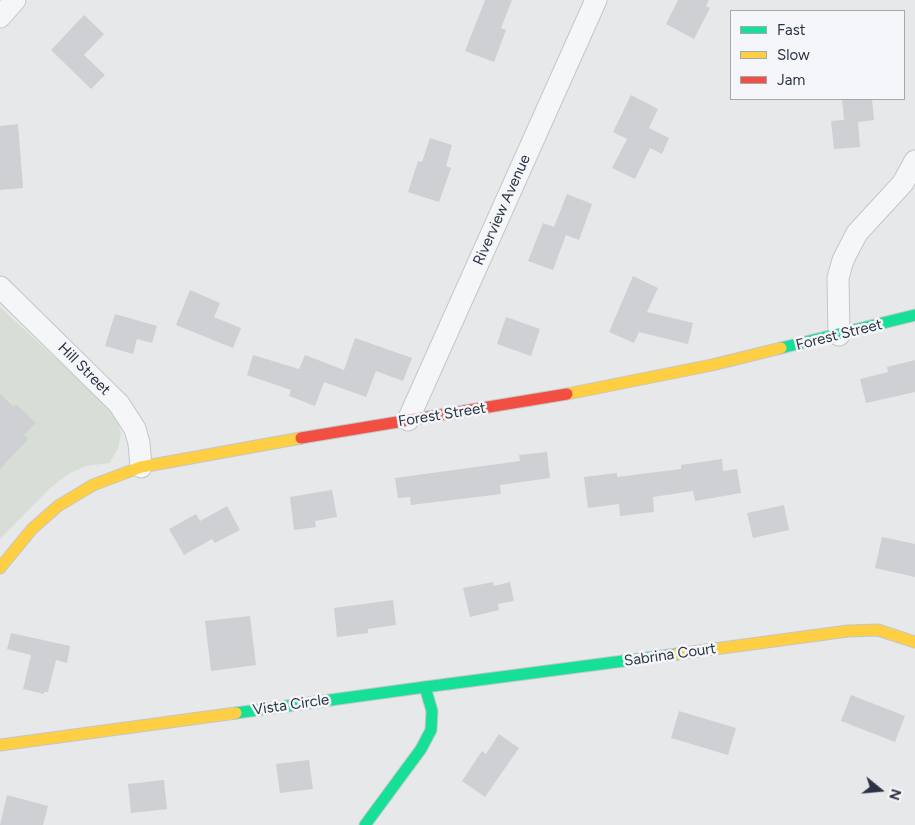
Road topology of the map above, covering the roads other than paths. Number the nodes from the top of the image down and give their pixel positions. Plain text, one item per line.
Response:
1 (15, 0) edge
2 (596, 0) edge
3 (0, 17) edge
4 (915, 161) edge
5 (0, 287) edge
6 (915, 316) edge
7 (839, 335) junction
8 (408, 420) junction
9 (141, 467) junction
10 (0, 568) edge
11 (915, 642) edge
12 (425, 687) junction
13 (0, 745) edge
14 (366, 825) edge

1 - 3 street
2 - 8 street, Riverview Avenue
4 - 7 street
5 - 9 street, Hill Street
6 - 7 street, Forest Street
7 - 8 street, Forest Street
8 - 9 street, Forest Street
9 - 10 street, Forest Street
11 - 12 street, Sabrina Court
12 - 13 street, Vista Circle
12 - 14 street

